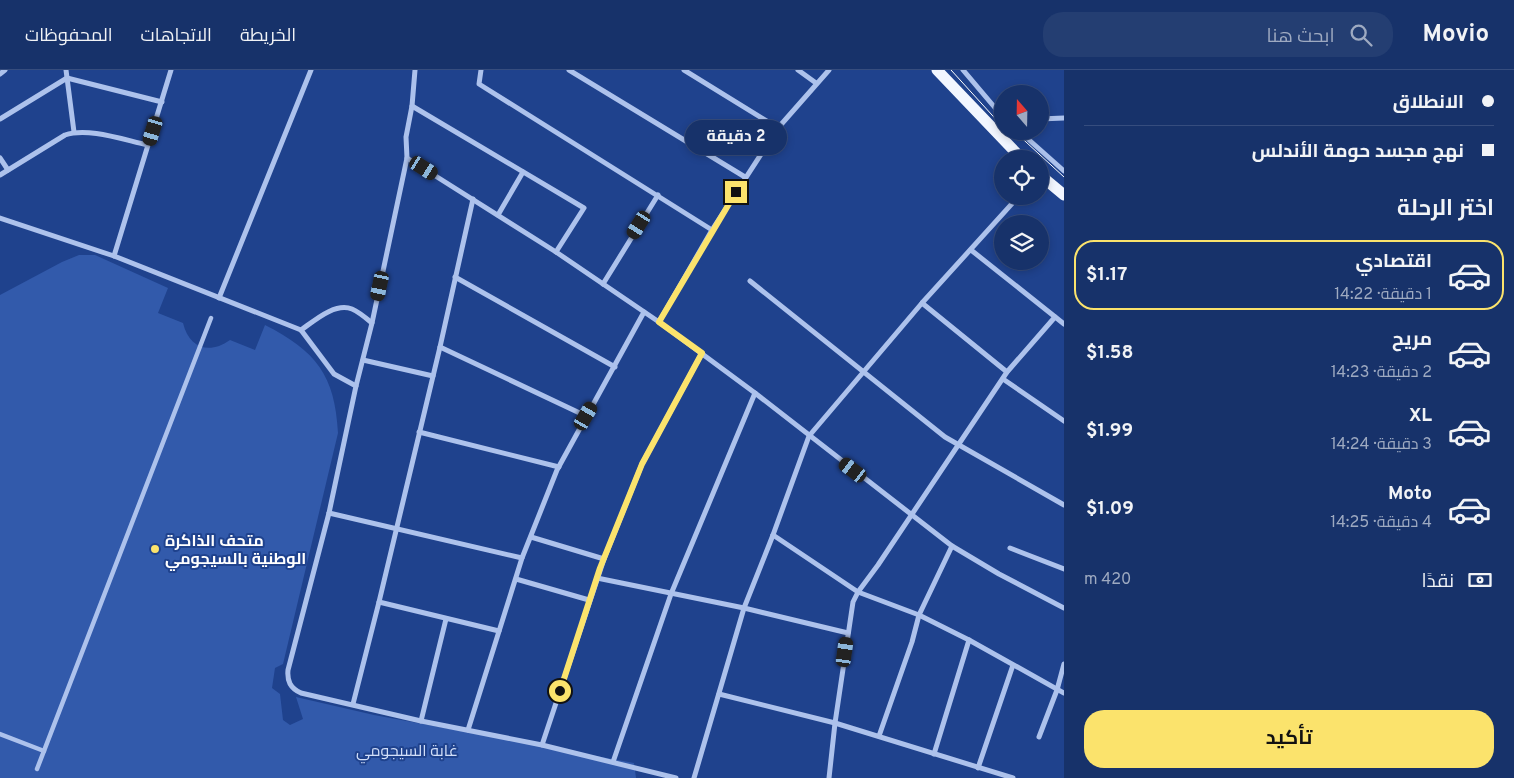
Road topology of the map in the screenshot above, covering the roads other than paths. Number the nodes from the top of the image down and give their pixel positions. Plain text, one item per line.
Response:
1 (6, 70) edge
2 (66, 70) edge
3 (171, 70) edge
4 (311, 70) edge
5 (415, 70) edge
6 (481, 70) edge
7 (569, 70) edge
8 (684, 70) edge
9 (798, 70) edge
10 (829, 70) edge
11 (938, 70) edge
12 (963, 70) edge
13 (0, 74) edge
14 (67, 78) junction
15 (816, 83) junction
16 (162, 102) junction
17 (412, 106) junction
18 (994, 107) edge
19 (1064, 118) edge
20 (1049, 119) edge
21 (0, 120) edge
22 (778, 128) junction
23 (74, 132) junction
24 (1029, 140) edge
25 (148, 145) junction
26 (1014, 150) edge
27 (0, 158) edge
28 (407, 158) junction
29 (8, 170) junction
30 (1064, 171) edge
31 (523, 172) junction
32 (0, 174) edge
33 (745, 177) junction
34 (1049, 183) edge
35 (658, 196) junction
36 (1064, 196) edge
37 (473, 199) junction
38 (1011, 205) edge
39 (498, 215) junction
40 (0, 218) edge
41 (712, 230) junction
42 (970, 250) junction
43 (556, 252) junction
44 (114, 256) junction
45 (455, 277) junction
46 (750, 281) dead end
47 (603, 284) junction
48 (219, 298) junction
49 (922, 303) junction
50 (644, 312) junction
51 (1054, 317) junction
52 (211, 318) dead end
53 (659, 322) junction
54 (372, 323) junction
55 (1064, 324) edge
56 (301, 330) junction
57 (440, 347) junction
58 (702, 353) junction
59 (363, 360) junction
60 (615, 367) junction
61 (863, 372) junction
62 (1007, 372) junction
63 (433, 376) junction
64 (1002, 379) junction
65 (356, 386) junction
66 (755, 393) junction
67 (586, 416) junction
68 (1064, 421) edge
69 (420, 432) junction
70 (809, 436) junction
71 (958, 445) junction
72 (559, 467) junction
73 (1064, 505) edge
74 (329, 513) junction
75 (911, 515) junction
76 (396, 528) junction
77 (773, 535) junction
78 (531, 537) junction
79 (952, 546) junction
80 (1010, 548) dead end
81 (522, 558) junction
82 (604, 559) junction
83 (1064, 569) edge
84 (597, 578) junction
85 (516, 579) junction
86 (858, 592) junction
87 (671, 594) junction
88 (589, 600) junction
89 (379, 602) junction
90 (744, 608) junction
91 (1064, 608) edge
92 (919, 615) junction
93 (446, 619) junction
94 (499, 631) junction
95 (848, 633) junction
96 (968, 640) junction
97 (1064, 664) edge
98 (1013, 665) junction
99 (1057, 690) junction
100 (1064, 693) edge
101 (718, 694) junction
102 (353, 704) junction
103 (421, 721) junction
104 (835, 724) junction
105 (468, 730) junction
106 (0, 734) edge
107 (879, 736) junction
108 (1039, 737) dead end
109 (542, 745) junction
110 (44, 751) junction
111 (934, 754) junction
112 (613, 762) junction
113 (978, 768) junction
114 (37, 769) dead end
115 (992, 775) edge
116 (676, 778) edge
117 (694, 778) edge
118 (830, 778) edge
119 (1013, 778) edge

1 - 13 street
2 - 14 street
3 - 16 street
4 - 48 street
5 - 17 street
6 - 35 street
7 - 33 street
8 - 22 street
9 - 15 street
10 - 15 street
11 - 26 main road
12 - 18 street
14 - 16 street
14 - 21 street
14 - 23 street
15 - 22 street
16 - 25 street
17 - 28 street
17 - 31 street
19 - 20 street
22 - 33 street
23 - 25 street
23 - 29 street
24 - 30 street
25 - 44 street
27 - 29 street
28 - 37 street
28 - 54 street
29 - 32 street
31 - 39 street
31 - 43 street
33 - 41 street
34 - 36 main road
35 - 41 street
35 - 47 street
37 - 39 street
37 - 45 street
38 - 42 street
39 - 43 street
40 - 44 street
41 - 53 street
42 - 49 street
42 - 51 street
43 - 47 street
44 - 48 street
45 - 57 street
45 - 60 street
46 - 61 street
47 - 50 street
48 - 56 street
49 - 61 street
49 - 62 street
50 - 53 street
50 - 60 street
51 - 55 street
51 - 62 street
52 - 110 street
53 - 58 street
54 - 56 street
54 - 59 street
56 - 65 street
57 - 63 street
57 - 67 street
58 - 66 street
58 - 82 street
59 - 63 street
59 - 65 street
60 - 67 street
61 - 70 street
61 - 71 street
62 - 64 street
63 - 69 street
64 - 68 street
64 - 71 street
65 - 74 street
66 - 70 street
66 - 87 street
67 - 72 street
69 - 72 street
69 - 76 street
70 - 75 street
70 - 77 street
71 - 73 street
71 - 75 street
72 - 78 street
74 - 76 street
74 - 102 street
75 - 79 street
75 - 86 street
76 - 81 street
76 - 89 street
77 - 86 street
77 - 90 street
78 - 81 street
78 - 82 street
79 - 91 street
79 - 92 street
80 - 83 street
81 - 85 street
82 - 84 street
84 - 87 street
84 - 88 street
85 - 88 street
85 - 94 street
86 - 92 street
86 - 95 street
87 - 90 street
87 - 112 street
88 - 109 street
89 - 93 street
89 - 102 street
90 - 95 street
90 - 101 street
92 - 96 street
92 - 107 street
93 - 94 street
93 - 103 street
94 - 105 street
95 - 104 street
96 - 98 street
96 - 111 street
97 - 99 street
98 - 99 street
98 - 113 street
99 - 100 street
99 - 108 street
101 - 104 street
101 - 117 street
102 - 103 street
103 - 105 street
104 - 107 street
104 - 118 street
105 - 109 street
106 - 110 street
107 - 111 street
109 - 112 street
110 - 114 street
111 - 113 street
112 - 116 street
113 - 115 street
115 - 119 street

